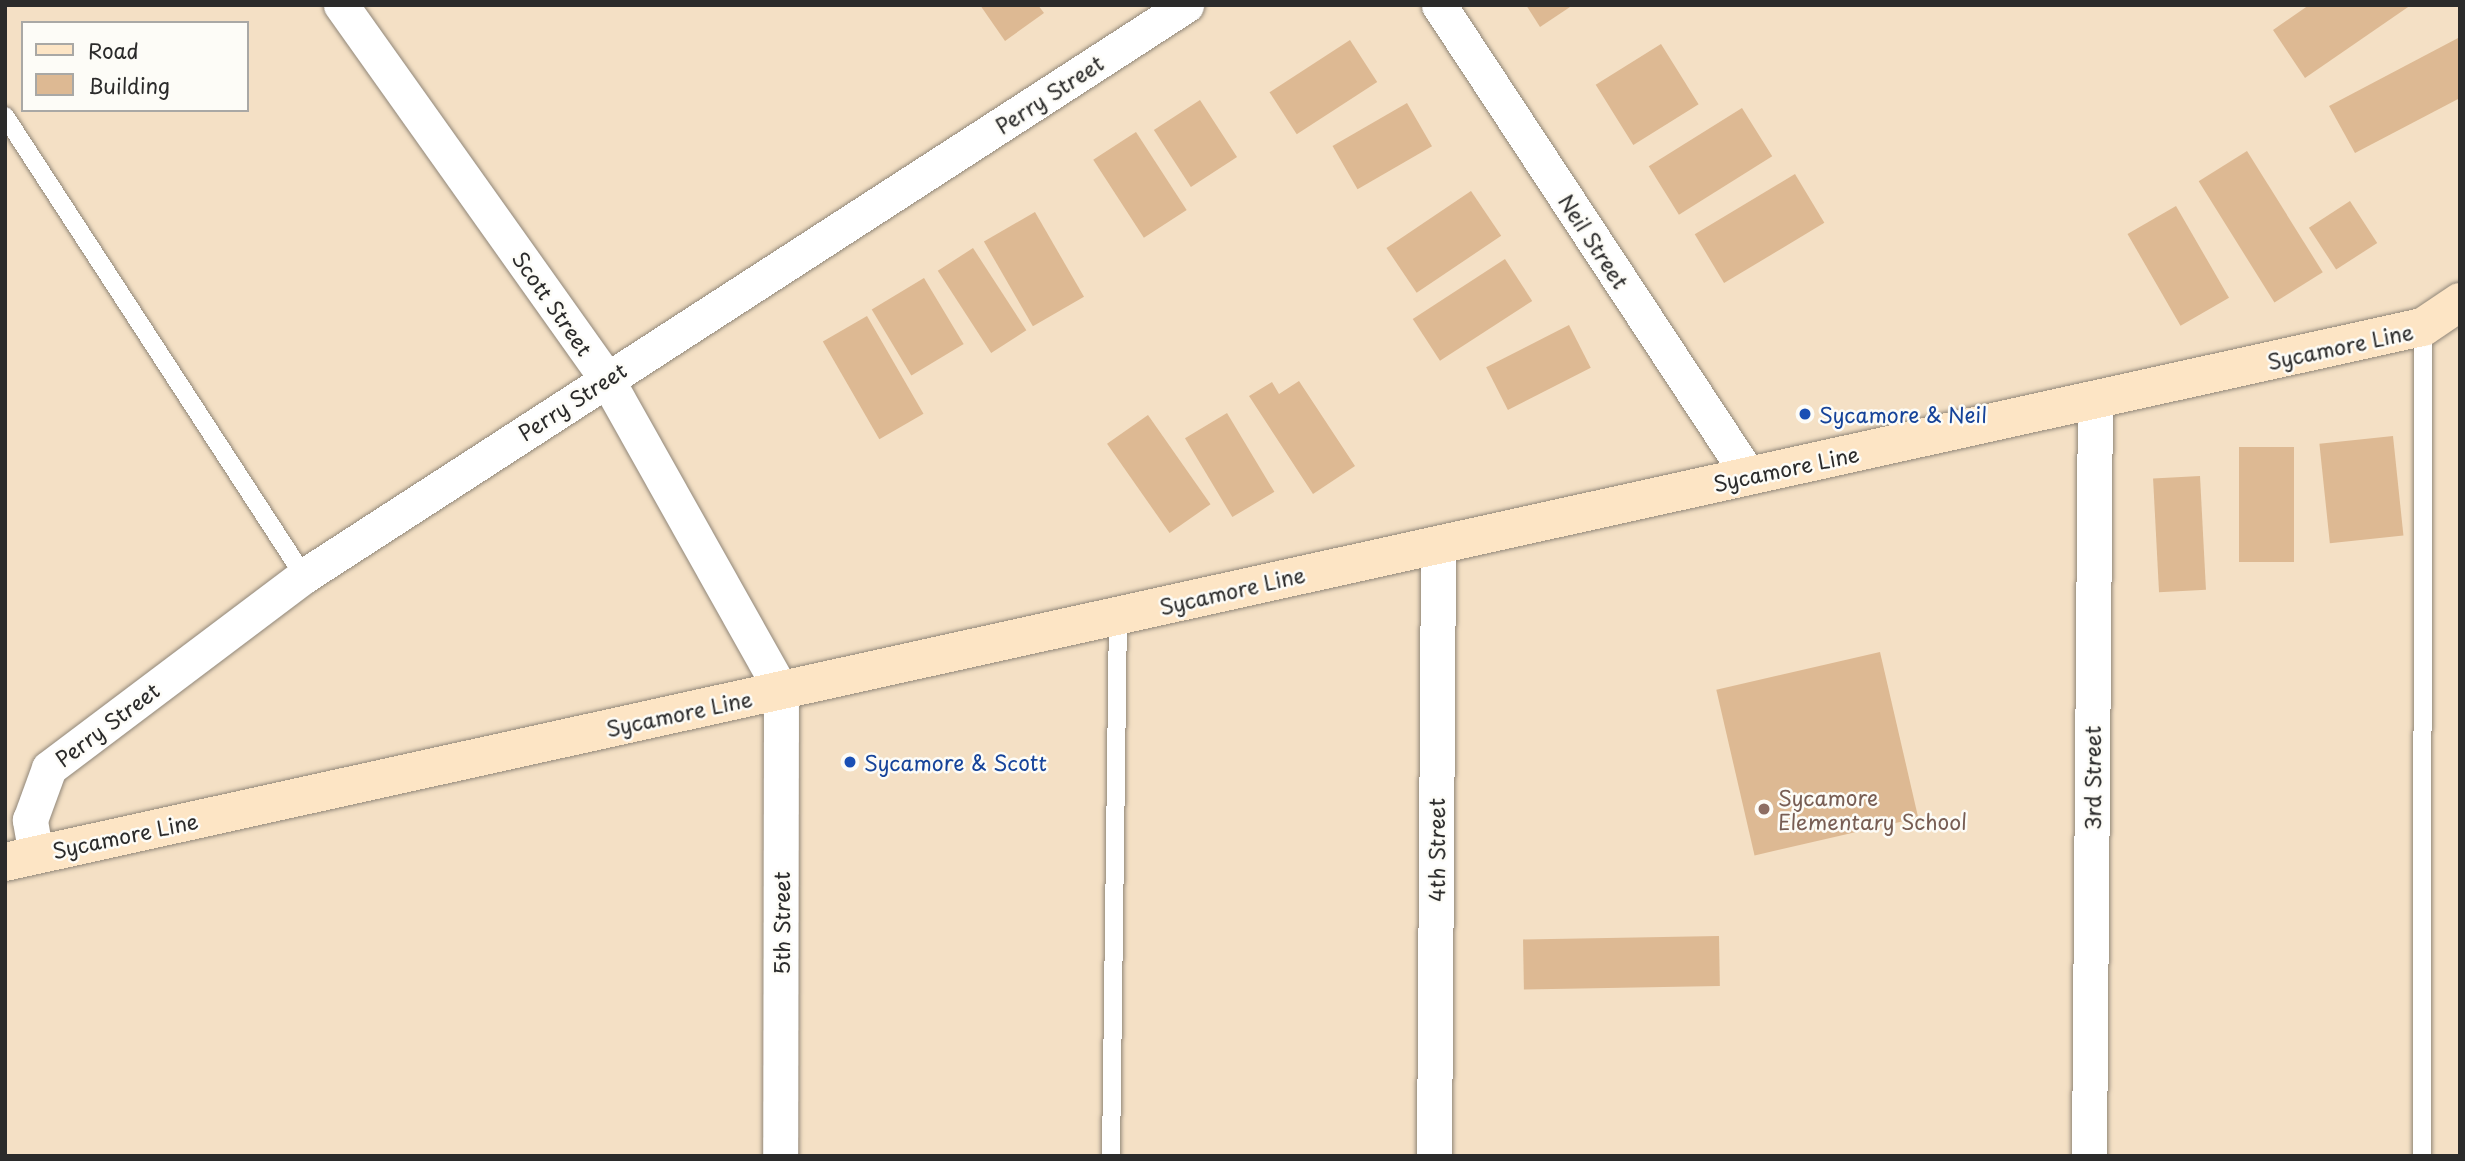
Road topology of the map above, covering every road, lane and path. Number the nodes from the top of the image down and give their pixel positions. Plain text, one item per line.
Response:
1 (341, 5) edge
2 (1186, 5) edge
3 (1438, 5) edge
4 (5, 116) edge
5 (2460, 302) edge
6 (2442, 324) edge
7 (606, 378) junction
8 (2095, 400) junction
9 (1749, 476) junction
10 (1438, 545) junction
11 (304, 576) junction
12 (1118, 616) junction
13 (781, 690) junction
14 (20, 858) edge
15 (780, 1156) edge
16 (1111, 1156) edge
17 (1434, 1156) edge
18 (2089, 1156) edge
19 (2422, 1156) edge

1 - 7 street, Scott Street
2 - 7 street, Perry Street
3 - 9 street, Neil Street
4 - 11 lane
5 - 6 street
6 - 8 street, Sycamore Line
6 - 19 lane
7 - 11 street, Perry Street
7 - 13 street, Scott Street
8 - 9 street, Sycamore Line
8 - 18 street, 3rd Street
9 - 10 street, Sycamore Line
10 - 12 street, Sycamore Line
10 - 17 street, 4th Street
11 - 14 street, Perry Street
12 - 13 street, Sycamore Line
12 - 16 lane
13 - 14 street, Sycamore Line
13 - 15 street, 5th Street

